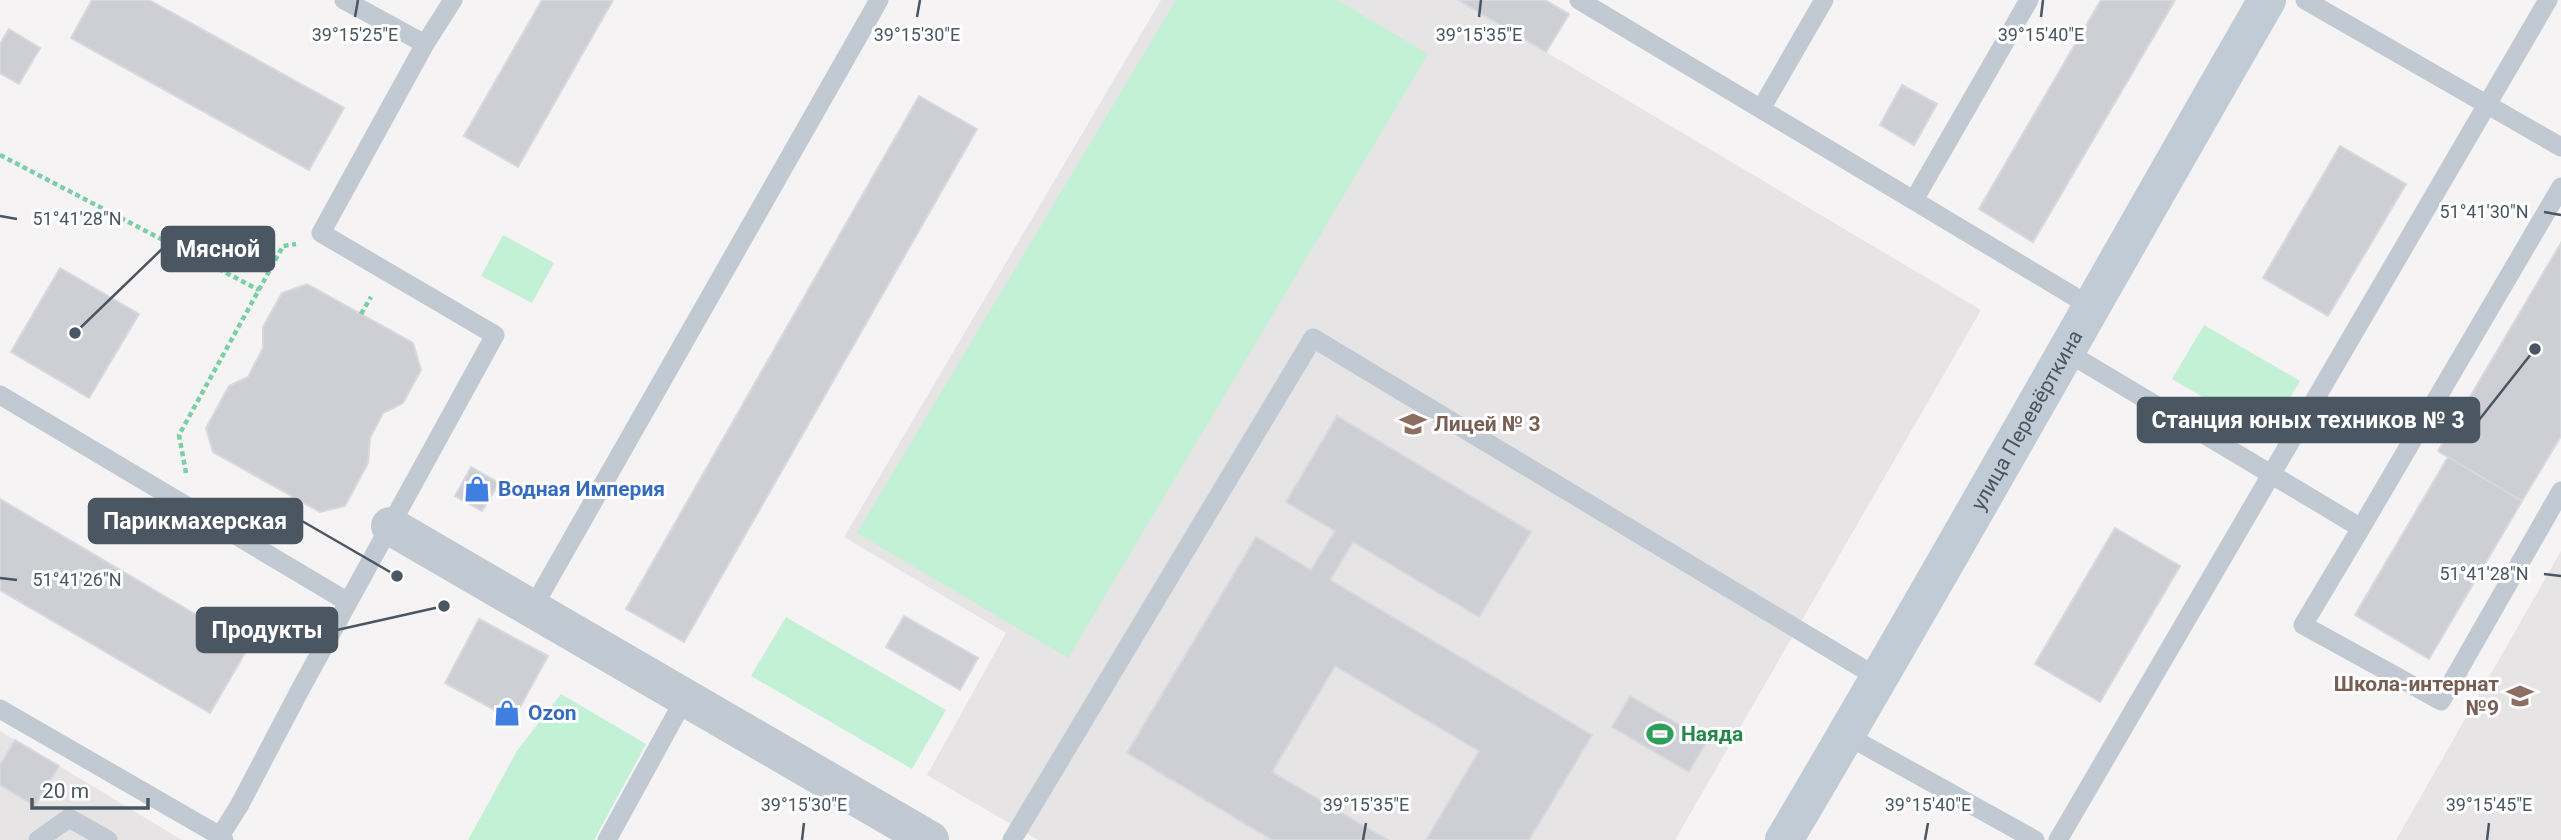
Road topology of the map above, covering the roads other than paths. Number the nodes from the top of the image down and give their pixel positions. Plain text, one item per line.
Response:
1 (344, 0) edge
2 (453, 0) edge
3 (879, 0) edge
4 (1579, 0) edge
5 (1824, 0) edge
6 (2029, 0) edge
7 (2267, 0) edge
8 (2305, 0) edge
9 (2548, 0) edge
10 (425, 44) junction
11 (2487, 104) junction
12 (1761, 109) junction
13 (2561, 147) edge
14 (2561, 187) edge
15 (1914, 200) junction
16 (2090, 306) junction
17 (2065, 351) junction
18 (0, 395) edge
19 (2272, 474) junction
20 (2561, 491) edge
21 (390, 526) junction
22 (2361, 528) junction
23 (348, 602) junction
24 (532, 609) junction
25 (1880, 679) junction
26 (685, 698) junction
27 (0, 709) edge
28 (1846, 735) junction
29 (220, 839) edge
30 (38, 840) edge
31 (108, 840) edge
32 (607, 840) edge
33 (930, 840) edge
34 (1012, 840) edge
35 (1784, 840) edge
36 (2035, 840) edge
37 (2058, 840) edge

1 - 10 lane
2 - 10 lane
3 - 24 lane
4 - 12 lane
5 - 12 lane
6 - 15 lane
7 - 16 street, улица Перевёрткина
8 - 11 lane
9 - 11 lane
10 - 21 lane
11 - 13 lane
11 - 19 lane
12 - 15 lane
14 - 22 lane
15 - 16 lane
16 - 17 street, улица Перевёрткина
17 - 19 lane
17 - 25 street, улица Перевёрткина
18 - 23 lane
19 - 22 lane
19 - 37 lane
20 - 22 lane
21 - 23 lane
21 - 24 street
23 - 29 lane
24 - 26 street
25 - 28 street, улица Перевёрткина
25 - 34 lane
26 - 32 lane
26 - 33 street
27 - 29 lane
28 - 35 street, улица Перевёрткина
28 - 36 lane
30 - 31 lane

